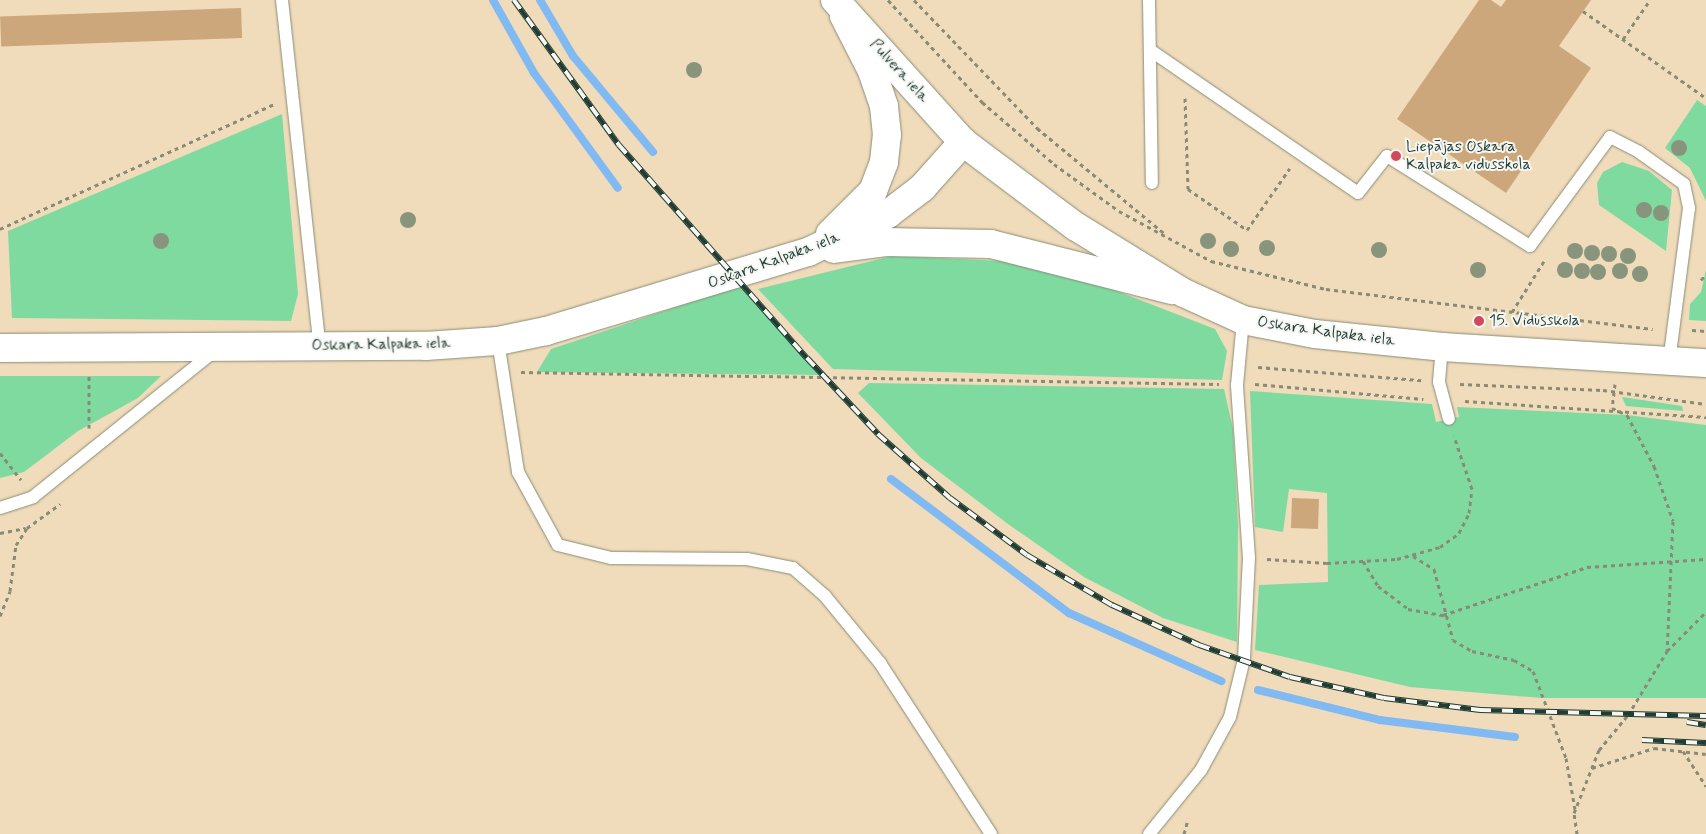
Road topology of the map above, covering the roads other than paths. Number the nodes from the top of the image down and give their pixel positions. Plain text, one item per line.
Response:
1 (282, 0) edge
2 (1149, 0) edge
3 (836, 2) edge
4 (1150, 50) junction
5 (964, 142) junction
6 (1152, 183) dead end
7 (808, 252) junction
8 (1184, 293) junction
9 (1243, 320) junction
10 (498, 341) junction
11 (234, 346) junction
12 (320, 347) junction
13 (1442, 347) junction
14 (0, 348) edge
15 (1669, 362) junction
16 (1706, 363) edge
17 (1449, 419) road end
18 (0, 508) edge
19 (991, 834) edge
20 (1149, 834) edge

1 - 12 lane
2 - 4 lane
3 - 5 street, Pulvera iela
3 - 7 street
4 - 6 lane
4 - 15 lane
5 - 7 street, Oskara Kalpaka iela
5 - 8 street, Oskara Kalpaka iela
7 - 8 street
7 - 10 street, Oskara Kalpaka iela
8 - 9 street, Oskara Kalpaka iela
9 - 13 street, Oskara Kalpaka iela
9 - 20 lane
10 - 12 street, Oskara Kalpaka iela
10 - 19 lane
11 - 12 street, Oskara Kalpaka iela
11 - 14 street, Oskara Kalpaka iela
11 - 18 lane
13 - 15 street, Oskara Kalpaka iela
13 - 17 lane
15 - 16 street, Oskara Kalpaka iela

